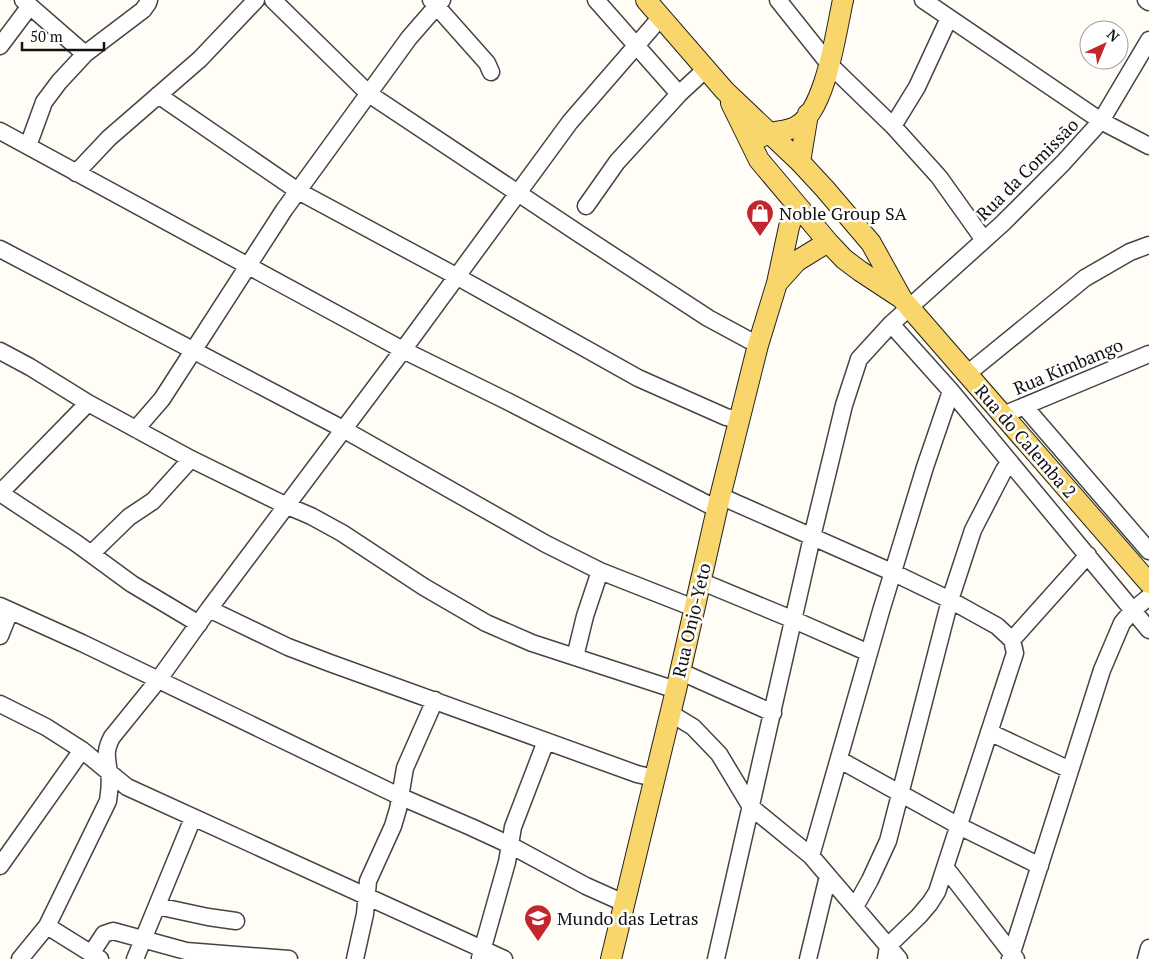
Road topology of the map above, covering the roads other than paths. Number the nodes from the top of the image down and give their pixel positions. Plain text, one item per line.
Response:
1 (148, 0) edge
2 (256, 0) edge
3 (273, 0) edge
4 (596, 0) edge
5 (646, 0) edge
6 (778, 0) edge
7 (843, 0) edge
8 (437, 2) edge
9 (928, 2) edge
10 (27, 3) edge
11 (661, 17) junction
12 (949, 18) junction
13 (1149, 40) edge
14 (636, 45) junction
15 (0, 46) edge
16 (85, 54) junction
17 (829, 64) junction
18 (706, 69) junction
19 (492, 72) dead end
20 (725, 91) junction
21 (369, 94) junction
22 (679, 94) junction
23 (158, 96) junction
24 (808, 114) junction
25 (1101, 121) junction
26 (893, 126) junction
27 (0, 131) edge
28 (768, 133) junction
29 (28, 146) junction
30 (1149, 146) edge
31 (752, 148) junction
32 (800, 162) junction
33 (76, 173) junction
34 (298, 192) junction
35 (517, 193) junction
36 (796, 205) junction
37 (586, 206) dead end
38 (984, 240) junction
39 (828, 242) junction
40 (871, 243) junction
41 (1149, 245) edge
42 (0, 249) edge
43 (851, 264) junction
44 (248, 267) junction
45 (456, 276) junction
46 (778, 283) junction
47 (906, 303) junction
48 (891, 324) junction
49 (758, 345) junction
50 (194, 350) junction
51 (403, 350) junction
52 (0, 351) edge
53 (1149, 354) edge
54 (967, 374) junction
55 (951, 391) junction
56 (88, 403) junction
57 (1024, 406) junction
58 (1003, 415) junction
59 (739, 420) junction
60 (136, 429) junction
61 (343, 429) junction
62 (191, 459) junction
63 (1010, 462) junction
64 (0, 493) edge
65 (718, 502) junction
66 (285, 505) junction
67 (812, 537) junction
68 (1149, 551) edge
69 (91, 554) junction
70 (1088, 555) junction
71 (600, 571) junction
72 (894, 573) junction
73 (700, 580) junction
74 (1149, 583) edge
75 (1149, 597) edge
76 (950, 600) junction
77 (5, 608) edge
78 (694, 608) junction
79 (209, 609) junction
80 (1133, 610) junction
81 (794, 620) junction
82 (198, 624) junction
83 (1149, 630) edge
84 (0, 636) edge
85 (1012, 640) junction
86 (869, 653) junction
87 (575, 657) junction
88 (159, 679) junction
89 (677, 680) junction
90 (435, 700) junction
91 (0, 704) edge
92 (670, 713) junction
93 (773, 713) junction
94 (990, 732) junction
95 (546, 741) junction
96 (82, 750) junction
97 (840, 760) junction
98 (1070, 770) junction
99 (109, 773) junction
100 (654, 778) junction
101 (900, 794) junction
102 (399, 796) junction
103 (751, 807) junction
104 (193, 818) junction
105 (959, 826) junction
106 (510, 845) junction
107 (811, 856) junction
108 (0, 866) edge
109 (1040, 866) junction
110 (945, 867) junction
111 (828, 876) junction
112 (366, 897) junction
113 (624, 903) junction
114 (156, 906) junction
115 (855, 907) junction
116 (236, 921) dead end
117 (47, 926) junction
118 (144, 939) junction
119 (1149, 948) edge
120 (481, 954) edge
121 (891, 955) edge
122 (95, 956) edge
123 (1013, 957) edge
124 (20, 959) edge
125 (135, 959) edge
126 (289, 959) edge
127 (355, 959) edge
128 (504, 959) edge
129 (611, 959) edge
130 (716, 959) edge
131 (808, 959) edge
132 (1146, 959) edge

1 - 16 street
2 - 23 street
3 - 21 street
4 - 14 street
5 - 11 main road, Rua do Calemba 2
6 - 17 street
7 - 17 main road
8 - 19 street
8 - 21 street
9 - 12 street
10 - 15 street
10 - 16 street
11 - 14 street
11 - 18 main road, Rua do Calemba 2
12 - 25 street
12 - 26 street
13 - 25 street, Rua da Comissão
14 - 22 street
14 - 35 street
16 - 29 street
17 - 24 main road
17 - 26 street
18 - 20 main road, Rua do Calemba 2
18 - 22 street
20 - 28 main road, Rua do Calemba 2
20 - 31 main road, Rua do Calemba 2
21 - 34 street
21 - 35 street
22 - 37 street
23 - 33 street
23 - 34 street
24 - 28 main road
24 - 32 main road
25 - 30 street
25 - 38 street, Rua da Comissão
26 - 38 street
27 - 29 street
28 - 31 main road
28 - 32 main road, Rua do Calemba 2
29 - 33 street
31 - 36 main road, Rua do Calemba 2
32 - 40 main road, Rua do Calemba 2
33 - 44 street
34 - 44 street
34 - 45 street
35 - 45 street
35 - 49 street
36 - 39 main road, Rua do Calemba 2
36 - 46 main road
38 - 47 street, Rua da Comissão
39 - 43 main road, Rua do Calemba 2
39 - 46 main road
40 - 43 main road
40 - 47 main road, Rua do Calemba 2
41 - 54 street
42 - 50 street
43 - 47 main road, Rua do Calemba 2
44 - 50 street
44 - 51 street
45 - 51 street
45 - 59 street
46 - 49 main road, Rua Onjo-Yeto
47 - 48 street, Rua da Comissão
47 - 54 main road, Rua do Calemba 2
48 - 55 street
48 - 67 street, Rua da Comissão
49 - 59 main road, Rua Onjo-Yeto
50 - 60 street
50 - 61 street
51 - 61 street
51 - 65 street
52 - 56 street
53 - 57 street, Rua Kimbango
54 - 58 main road, Rua do Calemba 2
55 - 63 street
55 - 72 street
56 - 60 street
56 - 64 street
57 - 58 street, Rua Kimbango
57 - 68 street
58 - 74 main road, Rua do Calemba 2
59 - 65 main road, Rua Onjo-Yeto
60 - 62 street
61 - 66 street
61 - 71 street
62 - 66 street
62 - 69 street
63 - 70 street
63 - 76 street
64 - 69 street
65 - 67 street
65 - 73 main road, Rua Onjo-Yeto
66 - 79 street
66 - 87 street
67 - 72 street
67 - 81 street, Rua da Comissão
69 - 82 street
70 - 80 street
70 - 85 street
71 - 78 street
71 - 87 street
72 - 76 street
72 - 86 street
73 - 78 main road, Rua Onjo-Yeto
73 - 81 street
75 - 80 street
76 - 85 street
76 - 101 street
77 - 84 street
77 - 88 street
78 - 89 main road, Rua Onjo-Yeto
79 - 82 street
79 - 90 street
80 - 83 street
80 - 98 street
81 - 86 street
81 - 93 street, Rua da Comissão
82 - 88 street
85 - 94 street
86 - 97 street
87 - 89 street
88 - 99 street
88 - 102 street
89 - 92 main road, Rua Onjo-Yeto
89 - 93 street
90 - 95 street
90 - 102 street
91 - 96 street
92 - 100 main road, Rua Onjo-Yeto
92 - 103 street
93 - 103 street, Rua da Comissão
94 - 98 street
94 - 105 street
95 - 100 street
95 - 106 street
96 - 99 street
96 - 108 street
97 - 101 street
97 - 107 street
98 - 109 street
99 - 104 street
99 - 117 street
100 - 113 main road, Rua Onjo-Yeto
101 - 105 street
101 - 115 street
102 - 106 street
102 - 112 street
103 - 107 street
103 - 130 street, Rua da Comissão
104 - 112 street
104 - 114 street
105 - 109 street
105 - 110 street
106 - 113 street
106 - 120 street
107 - 111 street
109 - 123 street
110 - 121 street
110 - 123 street
111 - 115 street
111 - 131 street
112 - 120 street
112 - 127 street
113 - 129 main road, Rua Onjo-Yeto
114 - 116 street
114 - 118 street
115 - 121 street
117 - 122 street
117 - 124 street
118 - 122 street
118 - 125 street
118 - 126 street
119 - 132 street
120 - 128 street

